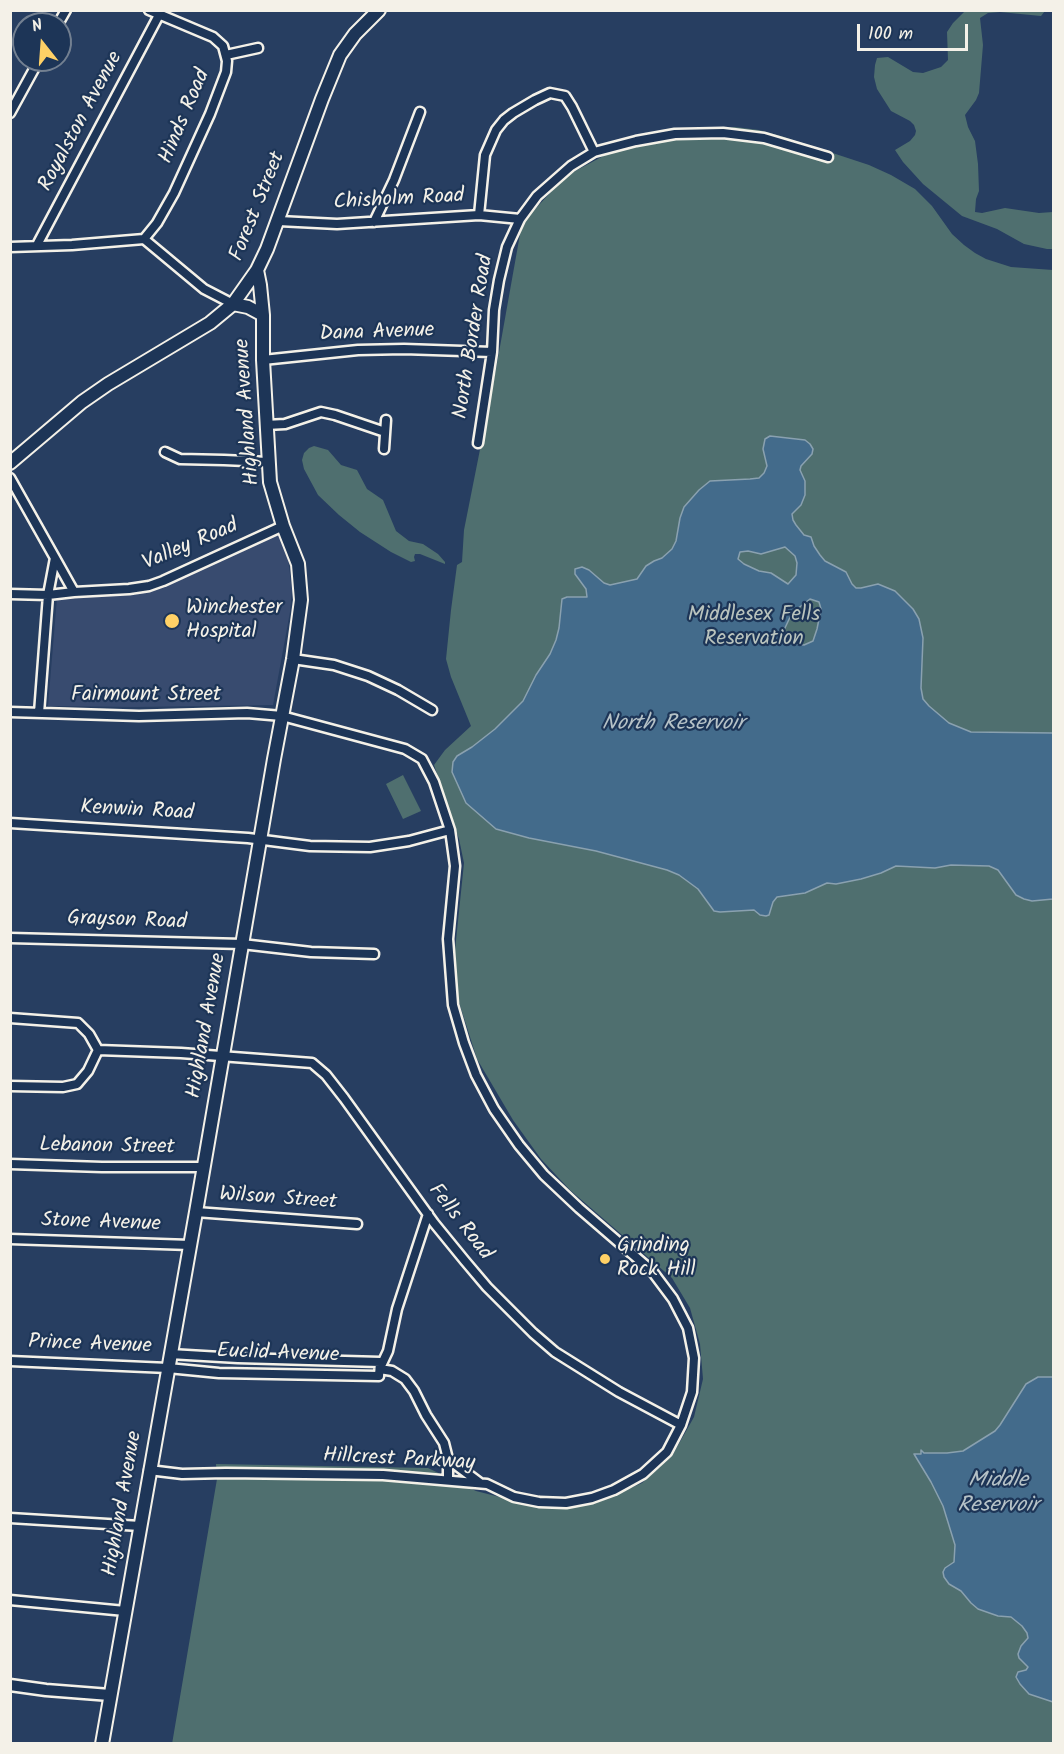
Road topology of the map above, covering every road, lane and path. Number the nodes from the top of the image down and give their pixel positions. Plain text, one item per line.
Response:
1 (149, 10) edge
2 (379, 10) edge
3 (159, 15) junction
4 (258, 48) dead end
5 (226, 55) junction
6 (32, 72) edge
7 (420, 112) dead end
8 (10, 113) edge
9 (594, 152) junction
10 (828, 157) dead end
11 (479, 215) junction
12 (520, 219) junction
13 (279, 221) junction
14 (374, 222) junction
15 (144, 239) junction
16 (37, 245) junction
17 (10, 247) edge
18 (257, 270) junction
19 (233, 304) junction
20 (263, 315) junction
21 (492, 352) junction
22 (263, 360) junction
23 (386, 420) dead end
24 (266, 425) junction
25 (385, 432) junction
26 (478, 443) dead end
27 (384, 449) dead end
28 (165, 452) dead end
29 (268, 462) junction
30 (10, 463) edge
31 (10, 478) edge
32 (284, 526) junction
33 (55, 558) junction
34 (10, 586) edge
35 (74, 592) junction
36 (13, 594) edge
37 (48, 595) junction
38 (293, 659) junction
39 (432, 710) dead end
40 (10, 712) edge
41 (39, 713) junction
42 (282, 716) junction
43 (422, 759) joint
44 (10, 823) edge
45 (450, 830) junction
46 (261, 839) junction
47 (10, 938) edge
48 (242, 944) junction
49 (374, 954) dead end
50 (10, 1018) edge
51 (98, 1050) junction
52 (222, 1056) junction
53 (10, 1086) edge
54 (10, 1164) edge
55 (203, 1167) junction
56 (196, 1212) junction
57 (428, 1214) junction
58 (357, 1224) dead end
59 (10, 1239) edge
60 (190, 1245) junction
61 (170, 1354) junction
62 (10, 1361) edge
63 (168, 1368) junction
64 (380, 1369) junction
65 (681, 1425) junction
66 (448, 1459) junction
67 (149, 1470) junction
68 (448, 1480) junction
69 (481, 1484) junction
70 (10, 1518) edge
71 (140, 1526) junction
72 (10, 1600) edge
73 (125, 1611) junction
74 (10, 1685) edge
75 (110, 1695) junction
76 (102, 1743) edge

1 - 3 street, Hinds Road
2 - 13 main road, Forest Street
3 - 5 street, Hinds Road
3 - 16 street, Royalston Avenue
4 - 5 street
5 - 15 street, Hinds Road
6 - 8 street
7 - 14 street
9 - 10 street, North Border Road
9 - 11 street
9 - 12 street, North Border Road
11 - 12 street, Chisholm Road
11 - 14 street, Chisholm Road
12 - 21 street, North Border Road
13 - 14 street, Chisholm Road
13 - 18 main road, Forest Street
15 - 16 street
15 - 19 street
16 - 17 street
18 - 19 main road, Forest Street
18 - 20 main road, Highland Avenue
19 - 20 main road, Highland Avenue
19 - 30 main road, Forest Street
20 - 22 main road, Highland Avenue
21 - 22 street, Dana Avenue
21 - 26 street, North Border Road
22 - 24 main road, Highland Avenue
23 - 25 street
24 - 25 street
24 - 29 main road, Highland Avenue
25 - 27 street
28 - 29 street
29 - 32 main road, Highland Avenue
31 - 33 street
32 - 35 street, Valley Road
32 - 38 main road, Highland Avenue
33 - 35 street
33 - 37 street
34 - 36 street
35 - 37 street, Valley Road
36 - 37 street, Valley Road
37 - 41 street
38 - 39 street
38 - 42 main road, Highland Avenue
40 - 41 street, Fairmount Street
41 - 42 street, Fairmount Street
42 - 43 street, Fairmount Street
42 - 46 main road, Highland Avenue
43 - 45 street, Hillcrest Parkway
44 - 46 street, Kenwin Road
45 - 46 street, Kenwin Road
45 - 65 street, Hillcrest Parkway
46 - 48 main road, Highland Avenue
47 - 48 street, Grayson Road
48 - 49 street, Grayson Road
48 - 52 main road, Highland Avenue
50 - 51 street
51 - 52 street, Fells Road
51 - 53 street
52 - 55 main road, Highland Avenue
52 - 57 street, Fells Road
54 - 55 street, Lebanon Street
55 - 56 main road, Highland Avenue
56 - 58 street, Wilson Street
56 - 60 main road, Highland Avenue
57 - 64 street
57 - 65 street, Fells Road
59 - 60 street, Stone Avenue
60 - 61 main road, Highland Avenue
61 - 63 main road, Highland Avenue
61 - 64 street, Euclid Avenue
62 - 63 street, Prince Avenue
63 - 64 street, Euclid Avenue
63 - 67 main road, Highland Avenue
64 - 66 street, Euclid Avenue
65 - 69 street, Hillcrest Parkway
66 - 68 street, Euclid Avenue
66 - 69 street
67 - 68 street, Hillcrest Parkway
67 - 71 main road, Highland Avenue
68 - 69 street, Hillcrest Parkway
70 - 71 street
71 - 73 main road, Highland Avenue
72 - 73 street
73 - 75 main road, Highland Avenue
74 - 75 street
75 - 76 main road, Highland Avenue

